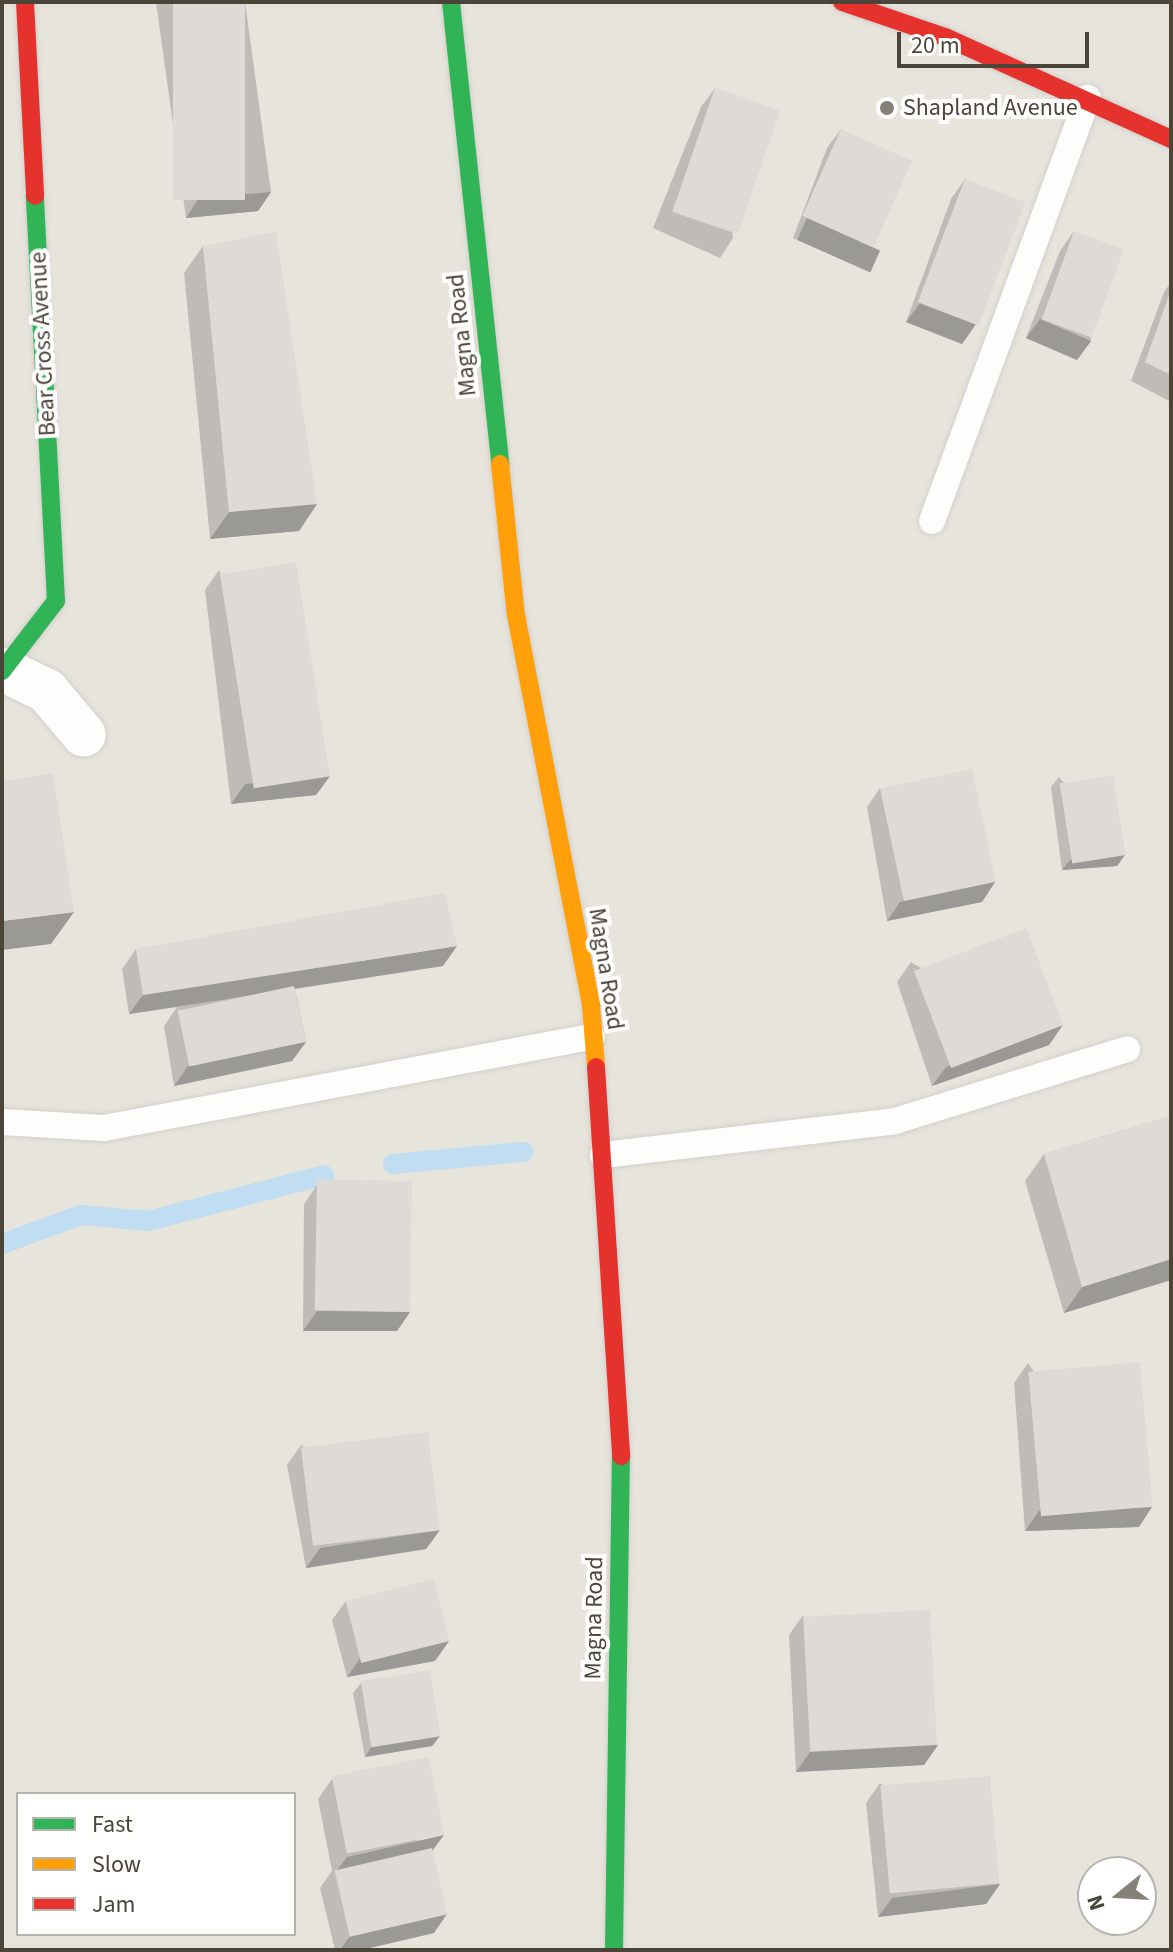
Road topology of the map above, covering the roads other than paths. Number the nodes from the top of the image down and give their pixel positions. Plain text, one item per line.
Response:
1 (25, 2) edge
2 (451, 2) edge
3 (842, 2) edge
4 (1088, 98) junction
5 (1171, 139) edge
6 (932, 521) dead end
7 (3, 670) edge
8 (84, 735) dead end
9 (592, 1037) junction
10 (1127, 1049) dead end
11 (2, 1122) edge
12 (603, 1155) junction
13 (614, 1950) edge

1 - 7 main road, Bear Cross Avenue
2 - 9 main road, Magna Road
3 - 4 main road
4 - 5 main road
4 - 6 lane
7 - 8 street, Bear Cross Avenue
9 - 11 lane
9 - 12 main road, Magna Road
10 - 12 lane
12 - 13 main road, Magna Road

